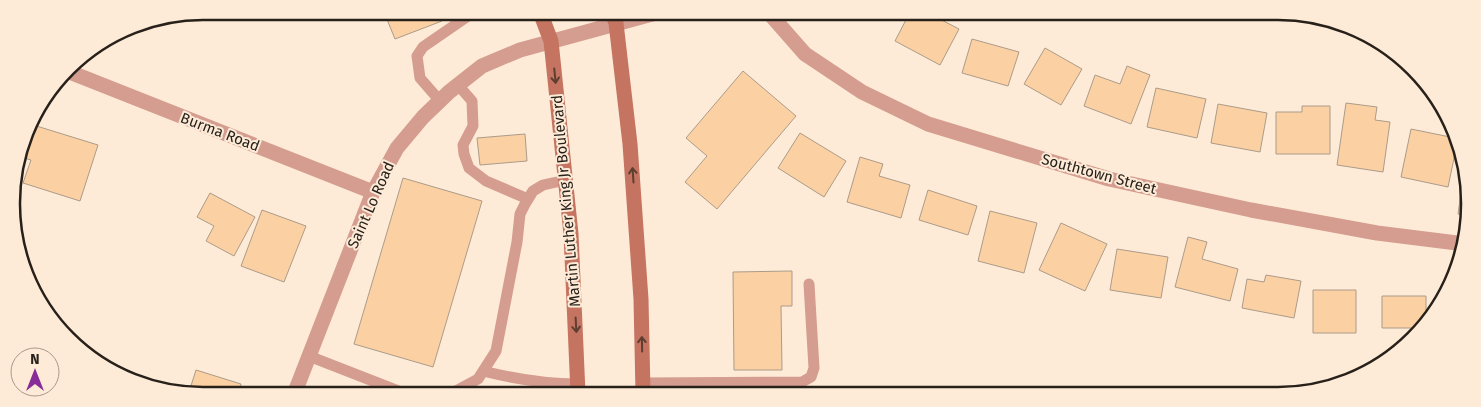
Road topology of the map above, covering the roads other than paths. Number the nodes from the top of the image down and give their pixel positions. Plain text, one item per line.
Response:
1 (462, 20) edge
2 (543, 20) edge
3 (609, 20) edge
4 (614, 20) edge
5 (776, 20) edge
6 (551, 41) junction
7 (74, 75) edge
8 (458, 85) junction
9 (440, 101) junction
10 (566, 180) junction
11 (373, 192) junction
12 (528, 199) junction
13 (1456, 243) edge
14 (809, 284) dead end
15 (309, 356) junction
16 (483, 371) junction
17 (297, 387) edge
18 (391, 387) edge
19 (463, 387) edge
20 (571, 387) edge
21 (578, 387) edge
22 (642, 387) edge
23 (669, 387) edge

1 - 9 lane
2 - 6 main road, Martin Luther King Jr Boulevard
3 - 6 street, Saint Lo Road
22 -> 4 main road
5 - 13 street, Southtown Street
6 - 8 street, Saint Lo Road
6 -> 10 main road, Martin Luther King Jr Boulevard
7 - 11 street, Burma Road
8 - 9 street, Saint Lo Road
8 - 12 lane
9 - 11 street, Saint Lo Road
10 - 12 lane
10 -> 21 main road, Martin Luther King Jr Boulevard
11 - 15 street, Saint Lo Road
12 - 16 lane
14 - 23 lane
15 - 17 street, Saint Lo Road
15 - 18 lane
16 - 19 lane
16 - 20 lane

